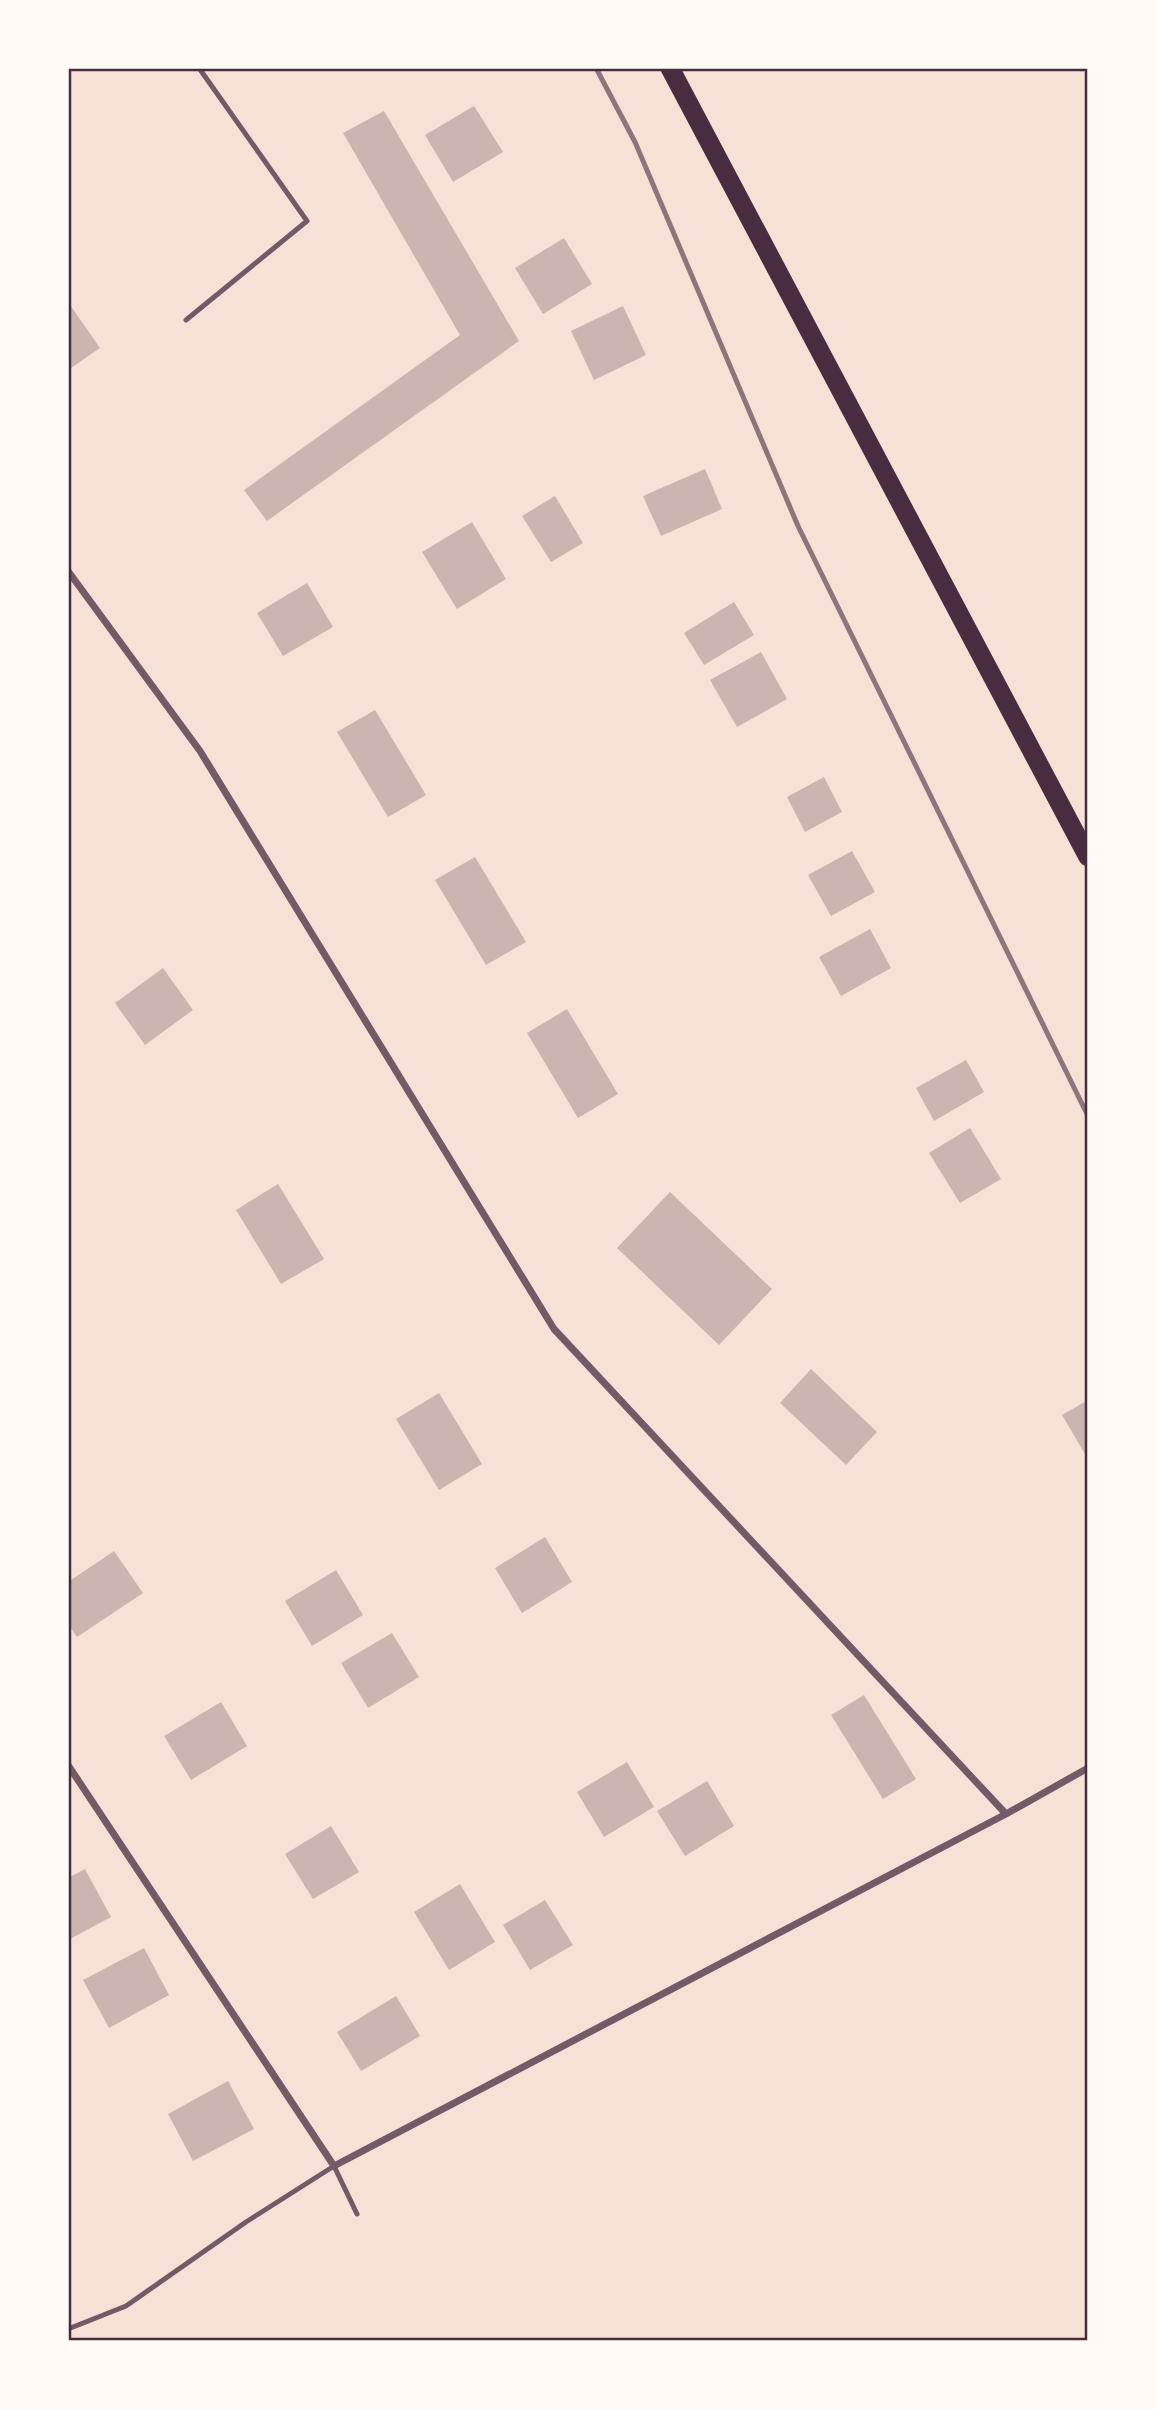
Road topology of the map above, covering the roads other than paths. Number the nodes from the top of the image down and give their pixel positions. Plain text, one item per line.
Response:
1 (199, 68) edge
2 (670, 68) edge
3 (186, 320) dead end
4 (68, 571) edge
5 (1088, 857) edge
6 (68, 1765) edge
7 (1088, 1768) edge
8 (1006, 1814) junction
9 (334, 2166) junction
10 (357, 2214) dead end
11 (68, 2329) edge

1 - 3 lane
2 - 5 highway
4 - 8 street
6 - 9 street
7 - 8 street
8 - 9 street
9 - 10 lane
9 - 11 lane

